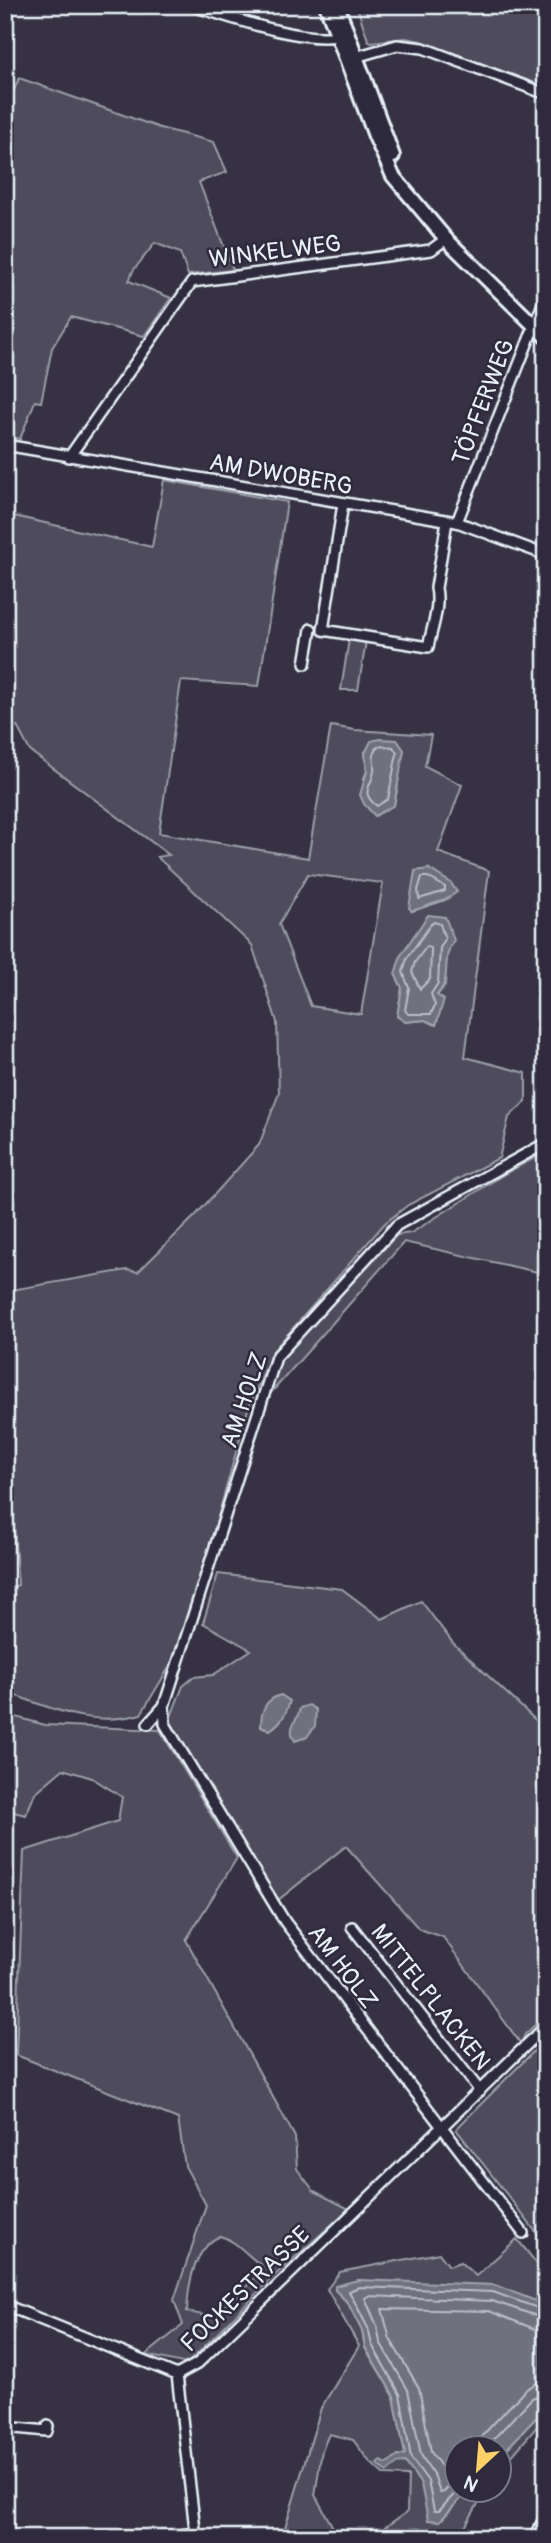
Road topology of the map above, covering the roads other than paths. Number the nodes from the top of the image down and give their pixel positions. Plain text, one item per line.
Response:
1 (190, 5) edge
2 (326, 5) edge
3 (337, 5) edge
4 (343, 35) junction
5 (352, 59) junction
6 (546, 94) edge
7 (446, 239) junction
8 (546, 296) edge
9 (534, 325) junction
10 (546, 337) edge
11 (5, 445) edge
12 (69, 457) junction
13 (343, 504) junction
14 (452, 521) junction
15 (546, 555) edge
16 (323, 630) junction
17 (305, 664) dead end
18 (546, 1143) edge
19 (164, 1706) junction
20 (148, 1724) dead end
21 (352, 1927) dead end
22 (546, 2026) edge
23 (480, 2091) junction
24 (442, 2128) junction
25 (523, 2233) dead end
26 (5, 2305) edge
27 (177, 2375) junction
28 (48, 2426) dead end
29 (5, 2427) edge
30 (546, 2514) edge
31 (196, 2535) edge
32 (159, 2538) edge
33 (535, 2538) edge

1 - 4 street
2 - 4 street
3 - 4 street
4 - 5 street
5 - 6 street
5 - 7 street
7 - 9 street
7 - 12 street, WINKELWEG
8 - 9 street, TÖPFERWEG
9 - 10 street
9 - 14 street, TÖPFERWEG
11 - 12 street, AM DWOBERG
12 - 13 street, AM DWOBERG
13 - 14 street, AM DWOBERG
13 - 16 street
14 - 15 street, AM DWOBERG
14 - 16 street, TÖPFERWEG
16 - 17 street
18 - 19 street, AM HOLZ
19 - 20 street, AM HOLZ
19 - 24 street, AM HOLZ
21 - 23 street, MITTELPLACKEN
22 - 23 street, FOCKESTRASSE
23 - 24 street, FOCKESTRASSE
24 - 25 street, AM HOLZ
24 - 27 street, FOCKESTRASSE
26 - 27 street, FOCKESTRASSE
27 - 31 street
28 - 29 street
30 - 33 street
31 - 32 street

